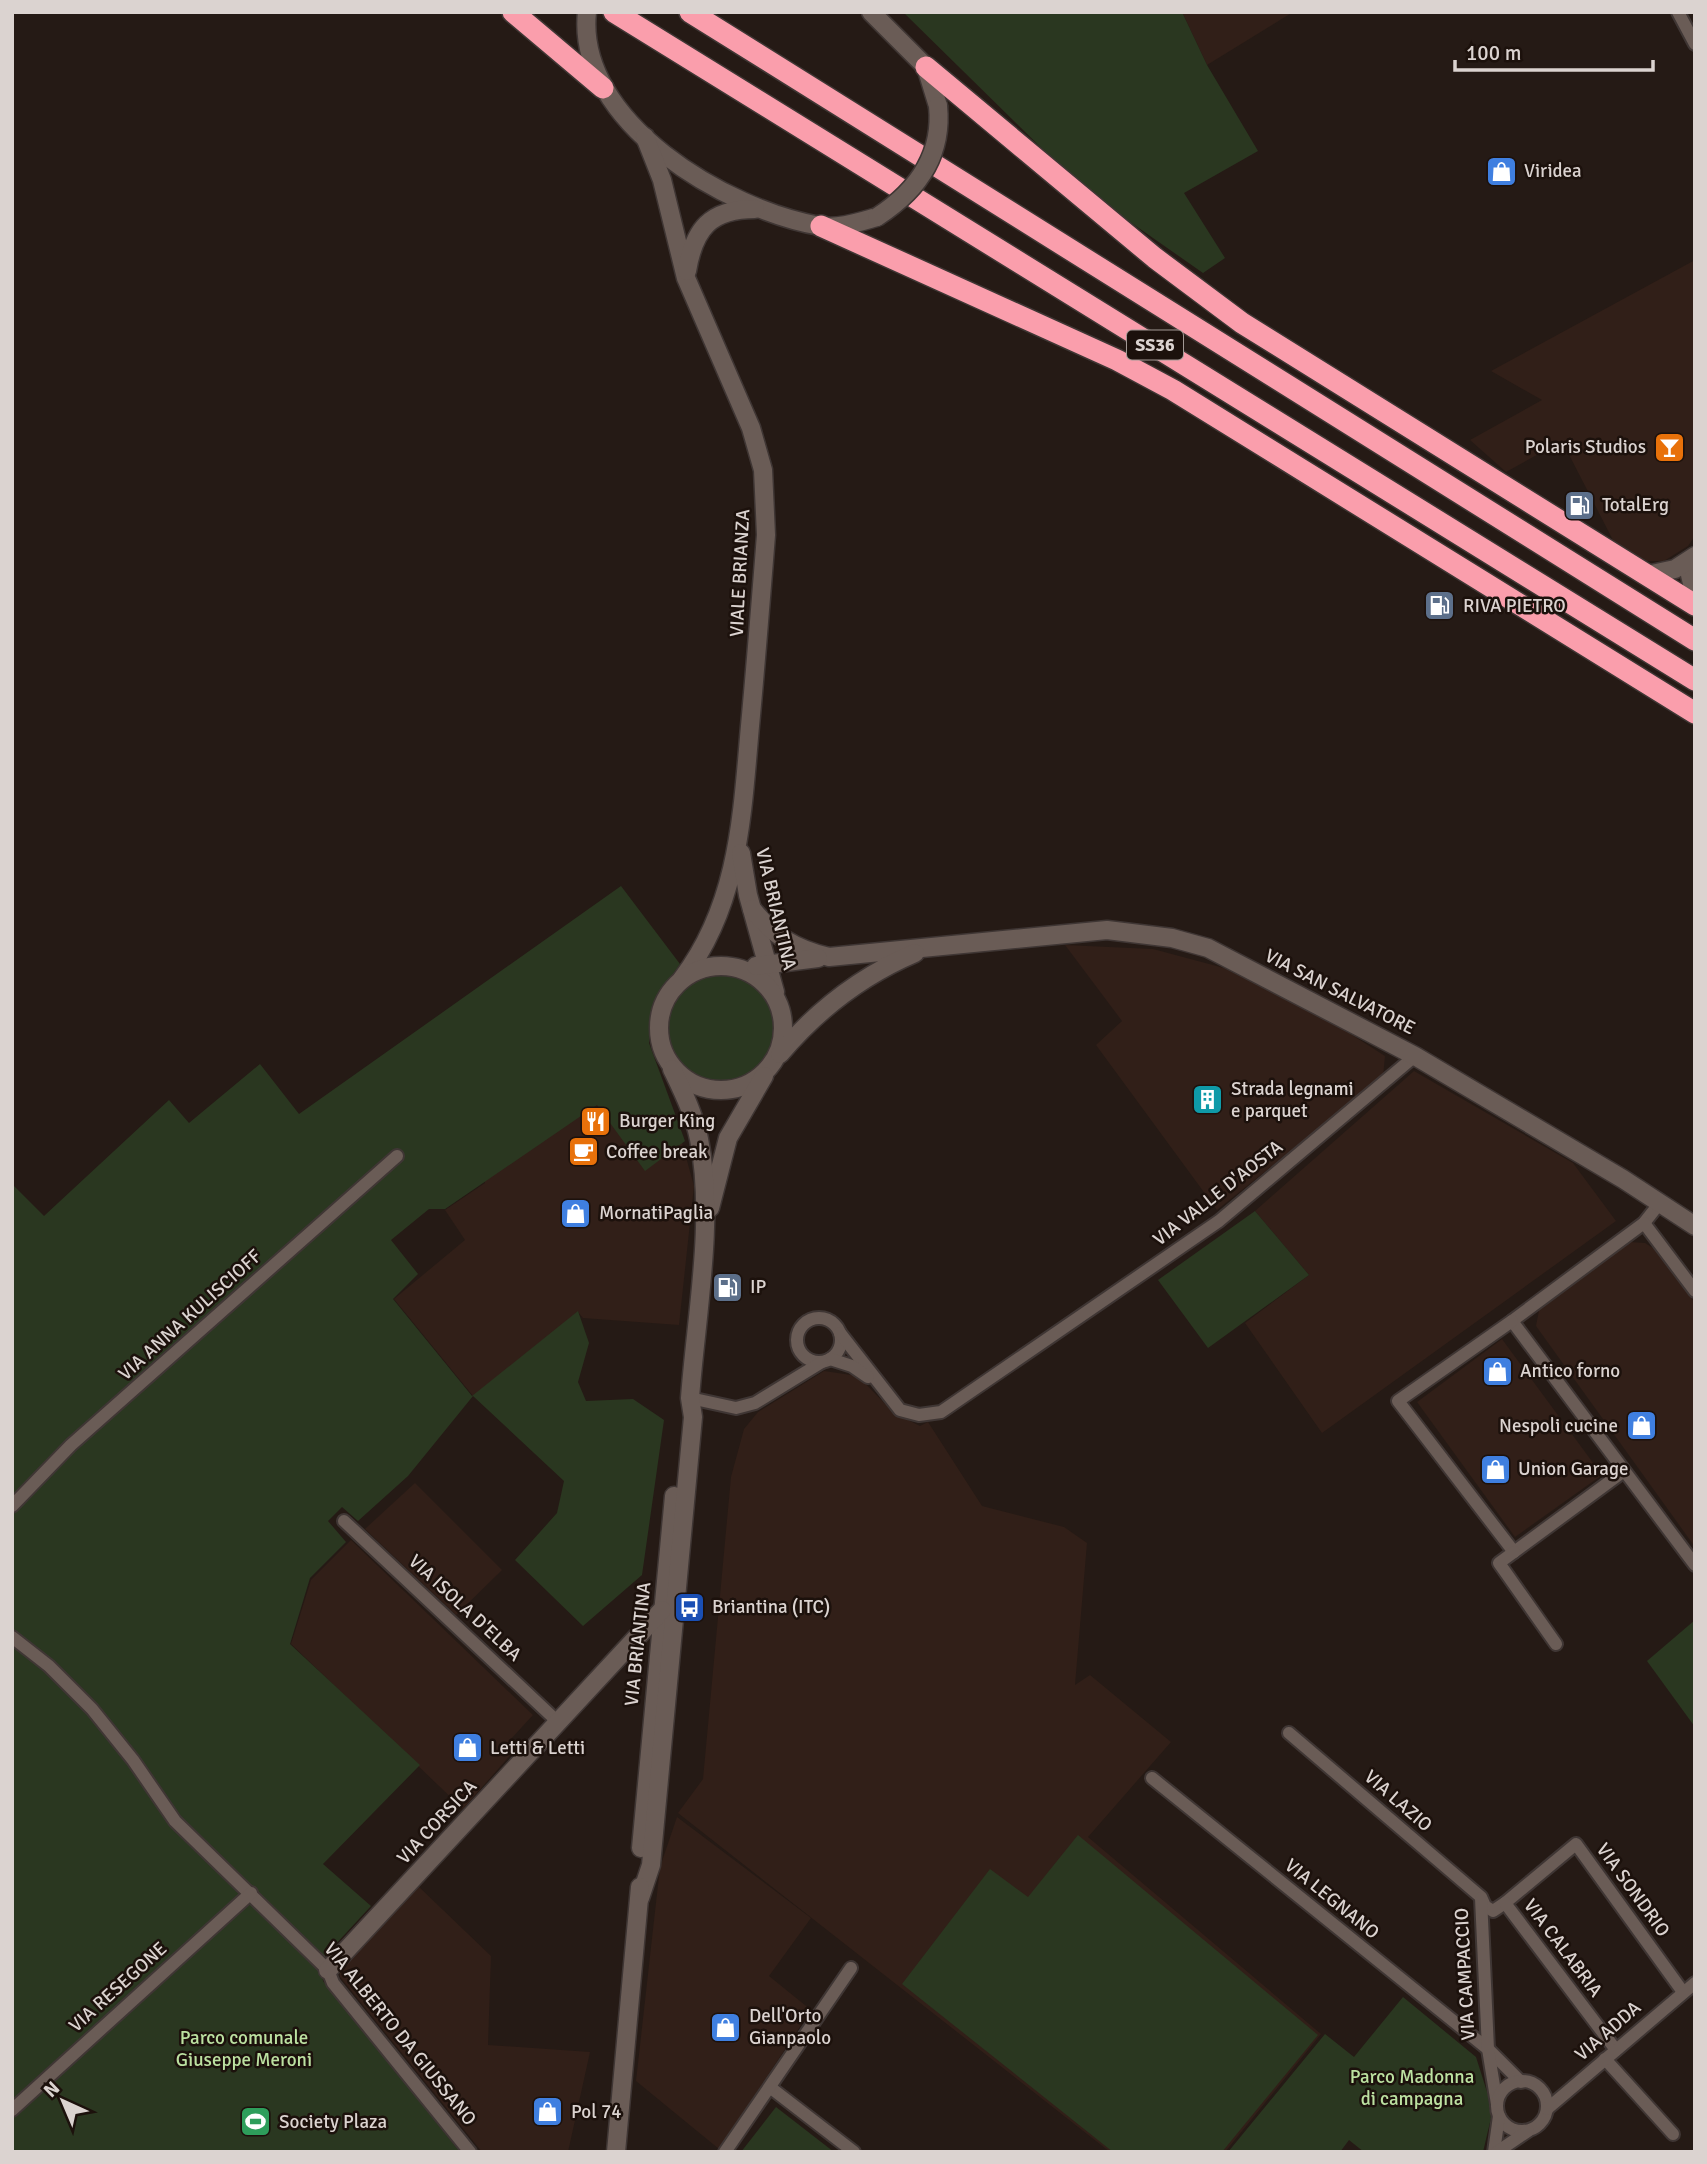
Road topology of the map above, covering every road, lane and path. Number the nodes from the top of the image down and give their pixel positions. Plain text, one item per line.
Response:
1 (513, 12) edge
2 (614, 12) edge
3 (690, 12) edge
4 (1678, 12) edge
5 (875, 14) edge
6 (586, 18) edge
7 (1695, 44) edge
8 (926, 67) junction
9 (603, 88) junction
10 (645, 137) junction
11 (763, 209) junction
12 (821, 226) junction
13 (685, 278) junction
14 (1695, 556) edge
15 (1647, 575) junction
16 (1695, 596) edge
17 (1695, 605) edge
18 (1695, 640) edge
19 (1695, 680) edge
20 (1695, 713) edge
21 (740, 844) junction
22 (752, 909) junction
23 (924, 949) junction
24 (829, 957) junction
25 (767, 964) junction
26 (739, 969) junction
27 (682, 979) junction
28 (778, 1002) junction
29 (1415, 1056) junction
30 (771, 1066) junction
31 (672, 1069) junction
32 (397, 1156) dead end
33 (1660, 1204) junction
34 (1644, 1223) junction
35 (1695, 1226) edge
36 (704, 1230) junction
37 (1695, 1291) edge
38 (1512, 1321) junction
39 (840, 1332) junction
40 (798, 1349) junction
41 (826, 1361) junction
42 (874, 1381) junction
43 (782, 1385) junction
44 (690, 1398) junction
45 (1624, 1471) junction
46 (12, 1506) edge
47 (344, 1521) dead end
48 (1514, 1552) junction
49 (1695, 1565) edge
50 (663, 1611) junction
51 (12, 1637) edge
52 (1556, 1644) dead end
53 (559, 1723) junction
54 (1289, 1733) dead end
55 (1152, 1778) dead end
56 (251, 1894) junction
57 (640, 1898) junction
58 (1481, 1898) junction
59 (1505, 1903) junction
60 (851, 1968) dead end
61 (328, 1970) junction
62 (1695, 1983) edge
63 (1683, 1992) junction
64 (1488, 2049) junction
65 (1616, 2050) junction
66 (1605, 2059) junction
67 (1521, 2082) junction
68 (771, 2088) junction
69 (1547, 2109) junction
70 (12, 2110) edge
71 (620, 2110) junction
72 (1498, 2110) junction
73 (1528, 2131) junction
74 (1673, 2134) dead end
75 (470, 2152) edge
76 (604, 2152) edge
77 (616, 2152) edge
78 (725, 2152) edge
79 (854, 2152) edge
80 (1496, 2152) edge

1 - 9 highway
2 - 19 highway, SS36
3 - 18 highway, SS36
4 - 7 street
5 - 8 main road
6 - 9 main road
8 - 12 main road, bridge
8 - 15 highway
9 - 10 main road
10 - 11 main road
10 - 13 main road, VIALE BRIANZA
11 - 12 main road
11 - 13 main road
12 - 20 highway
13 - 21 main road, VIALE BRIANZA
14 - 15 main road
14 - 16 main road
15 - 17 highway
21 - 22 main road, VIA BRIANTINA
21 - 27 main road, VIA BRIANTINA
22 - 24 main road, VIA SAN SALVATORE
22 - 25 main road, VIA BRIANTINA
23 - 24 main road, VIA SAN SALVATORE
23 - 29 main road, VIA SAN SALVATORE
23 - 30 main road, VIA SAN SALVATORE
24 - 25 main road, VIA SAN SALVATORE
25 - 26 main road, VIA SAN SALVATORE
25 - 28 main road, VIA BRIANTINA
26 - 27 main road
26 - 28 main road
27 - 31 main road
28 - 30 main road
29 - 33 main road, VIA SAN SALVATORE
29 - 42 street, VIA VALLE D'AOSTA
30 - 31 main road
30 - 36 main road, VIA BRIANTINA
31 - 36 main road, VIA BRIANTINA
32 - 46 street, VIA ANNA KULISCIOFF
33 - 34 street
33 - 35 main road, VIA SAN SALVATORE
34 - 37 street
34 - 38 street
36 - 44 main road, VIA BRIANTINA
38 - 45 street
38 - 48 street
39 - 40 street
39 - 41 street
39 - 42 street
40 - 41 street
40 - 43 street
41 - 42 street
41 - 43 street
43 - 44 street
44 - 50 main road, VIA BRIANTINA
44 - 57 main road, VIA BRIANTINA
45 - 48 street
45 - 49 street
47 - 53 street, VIA ISOLA D'ELBA
48 - 52 street
50 - 53 main road, VIA CORSICA
50 - 57 main road, VIA BRIANTINA
51 - 56 street, VIA ALBERTO DA GIUSSANO
53 - 61 main road, VIA CORSICA
54 - 58 street, VIA LAZIO
55 - 64 street, VIA LEGNANO
56 - 61 street, VIA ALBERTO DA GIUSSANO
56 - 70 street, VIA RESEGONE
57 - 71 main road, VIA BRIANTINA
58 - 59 street
58 - 64 street, VIA CAMPACCIO
59 - 63 street, VIA SONDRIO
59 - 65 street, VIA CALABRIA
60 - 68 street
61 - 75 street, VIA ALBERTO DA GIUSSANO
62 - 63 street, VIA ADDA
63 - 65 street, VIA ADDA
64 - 67 street, VIA CAMPACCIO
64 - 72 street, VIA CAMPACCIO
65 - 66 street, VIA ADDA
66 - 69 street, VIA ADDA
66 - 74 street
67 - 69 street
67 - 72 street
68 - 78 street
68 - 79 street
69 - 73 street
71 - 76 main road, VIA BRIANTINA
71 - 77 main road, VIA BRIANTINA
72 - 73 street
72 - 80 street, VIA CAMPACCIO
73 - 80 street

